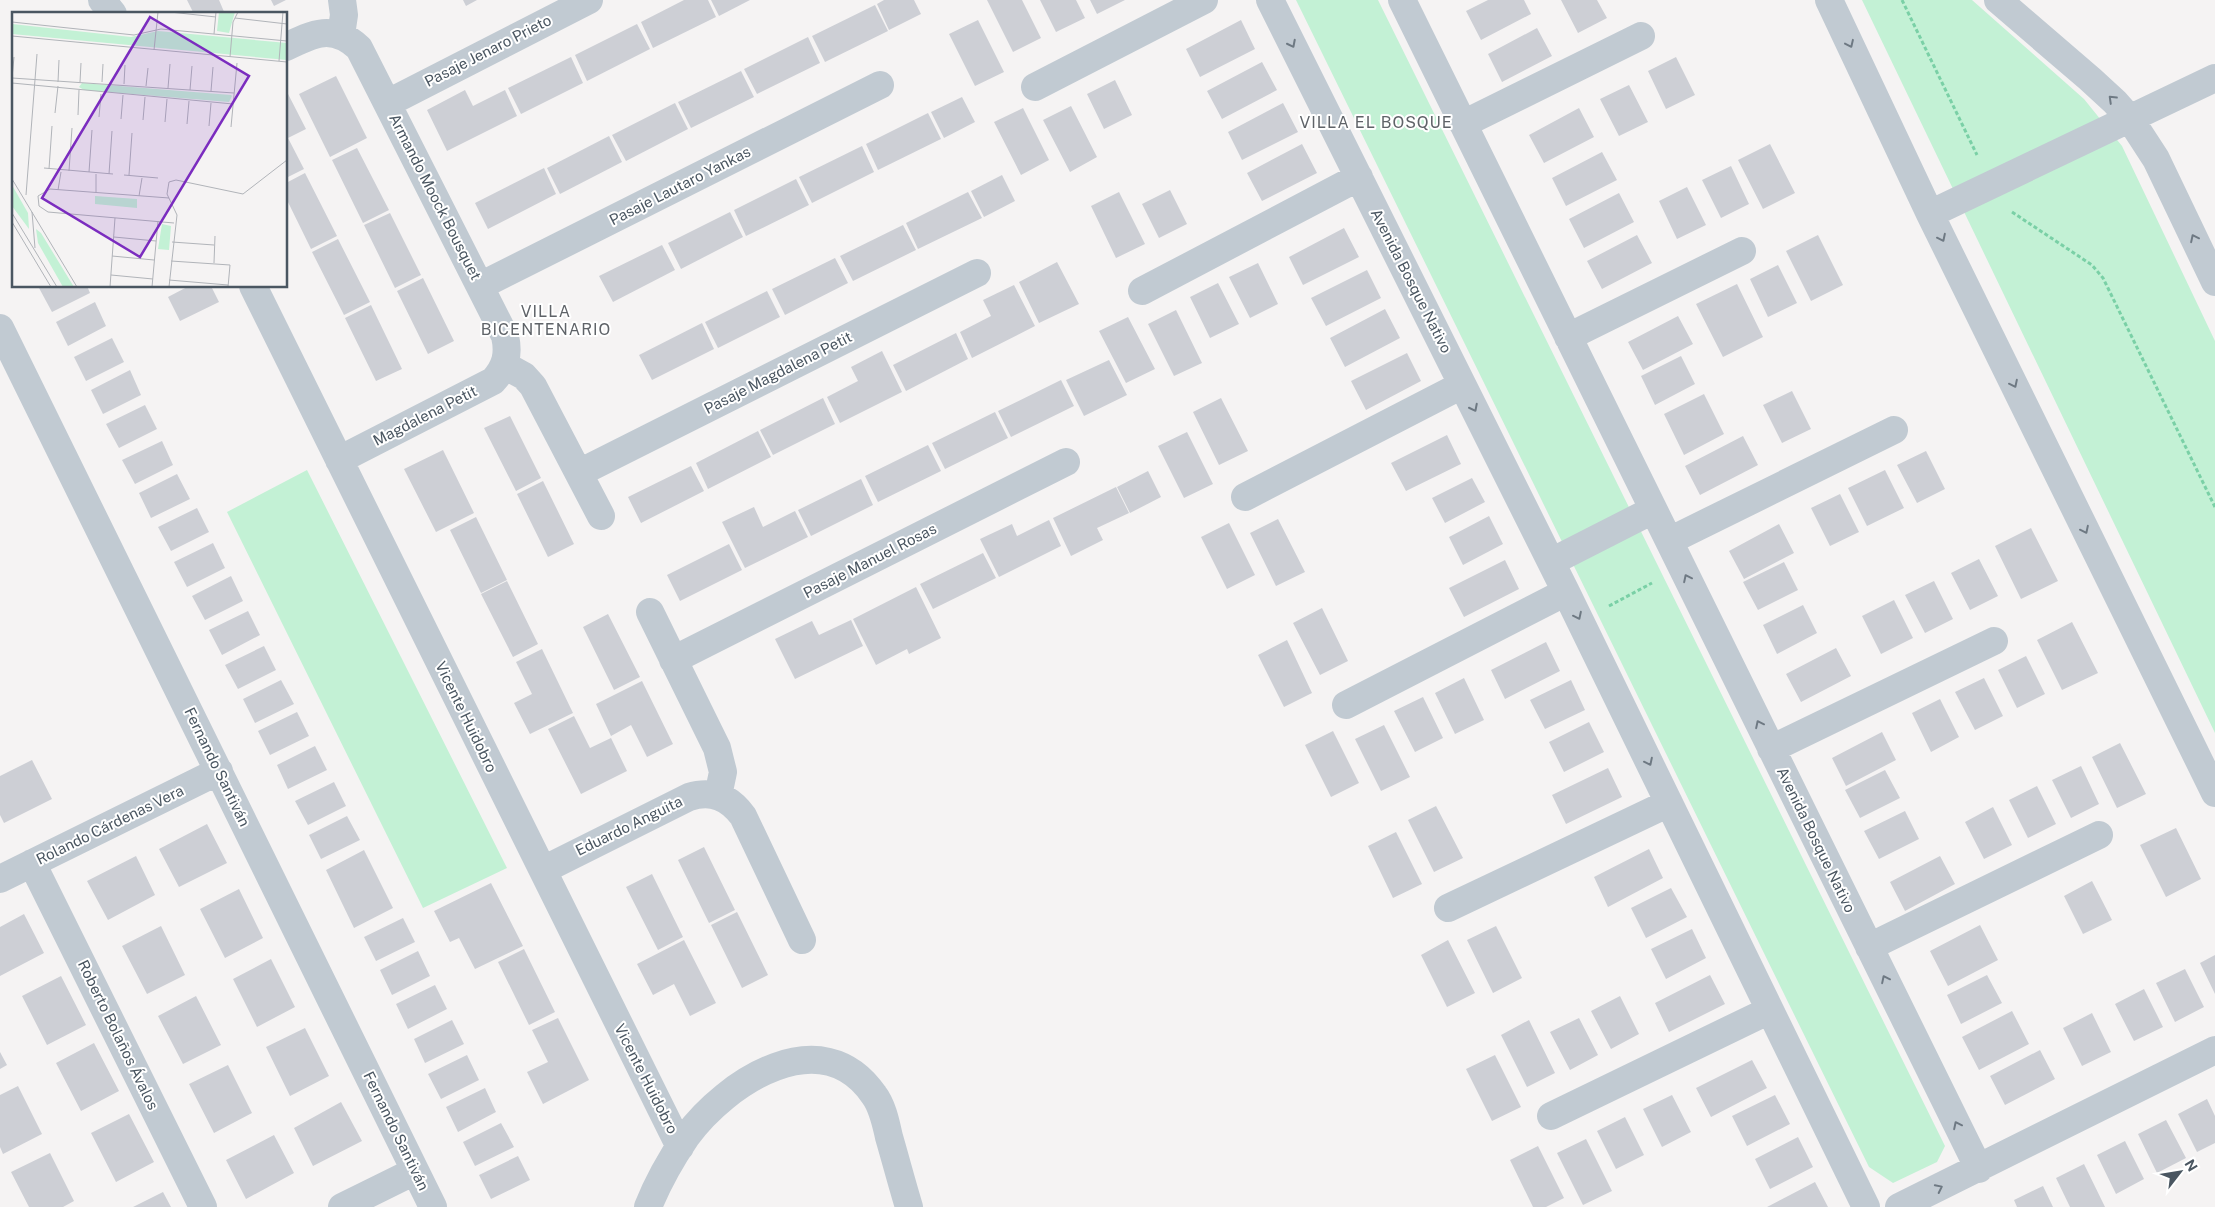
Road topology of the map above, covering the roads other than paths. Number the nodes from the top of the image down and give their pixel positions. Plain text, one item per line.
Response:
1 (102, 0) edge
2 (342, 0) edge
3 (589, 0) edge
4 (1204, 0) edge
5 (1270, 0) edge
6 (1402, 0) edge
7 (1829, 0) edge
8 (1998, 0) edge
9 (111, 12) edge
10 (341, 35) junction
11 (1641, 36) dead end
12 (288, 46) edge
13 (2215, 78) edge
14 (880, 85) dead end
15 (1035, 86) dead end
16 (388, 103) junction
17 (2130, 119) junction
18 (1463, 124) junction
19 (1359, 177) junction
20 (1930, 214) junction
21 (1742, 251) dead end
22 (977, 273) dead end
23 (2215, 282) edge
24 (480, 286) junction
25 (254, 288) edge
26 (1142, 291) dead end
27 (0, 328) edge
28 (1568, 338) junction
29 (504, 365) junction
30 (1462, 385) junction
31 (1894, 430) dead end
32 (339, 460) junction
33 (1066, 462) dead end
34 (579, 473) junction
35 (1245, 497) dead end
36 (1653, 510) junction
37 (601, 516) dead end
38 (1669, 542) junction
39 (1551, 562) junction
40 (1566, 592) junction
41 (650, 612) dead end
42 (1994, 642) dead end
43 (673, 660) junction
44 (1346, 705) dead end
45 (1771, 749) junction
46 (219, 771) junction
47 (2215, 793) edge
48 (718, 796) junction
49 (1669, 803) junction
50 (2099, 836) dead end
51 (32, 863) junction
52 (542, 870) junction
53 (0, 879) edge
54 (1448, 908) dead end
55 (802, 940) dead end
56 (1869, 947) junction
57 (1770, 1010) junction
58 (2215, 1050) edge
59 (1551, 1116) dead end
60 (680, 1147) junction
61 (1978, 1169) junction
62 (415, 1171) junction
63 (202, 1207) edge
64 (342, 1207) edge
65 (433, 1207) edge
66 (648, 1207) edge
67 (909, 1207) edge
68 (1866, 1207) edge
69 (1899, 1207) edge

1 - 9 street
2 - 10 street
3 - 16 street, Pasaje Jenaro Prieto
4 - 15 street
5 -> 19 street, Avenida Bosque Nativo
6 - 18 street, Avenida Bosque Nativo
7 -> 20 street
17 -> 8 street
10 - 12 street
10 - 16 street, Armando Moock Bousquet
11 - 18 street
13 - 17 street
14 - 24 street, Pasaje Lautaro Yankas
16 - 24 street, Armando Moock Bousquet
17 - 20 street
23 -> 17 street
18 - 28 street, Avenida Bosque Nativo
19 - 26 street
19 - 30 street, Avenida Bosque Nativo
20 -> 47 street
21 - 28 street
22 - 34 street, Pasaje Magdalena Petit
24 - 29 street, Armando Moock Bousquet
25 - 32 street, Vicente Huidobro
27 - 46 street, Fernando Santiván
28 - 36 street, Avenida Bosque Nativo
29 - 32 street, Magdalena Petit
29 - 34 street
30 - 35 street
30 -> 39 street, Avenida Bosque Nativo
31 - 38 street
32 - 52 street, Vicente Huidobro
33 - 43 street, Pasaje Manuel Rosas
34 - 37 street
36 - 38 street, Avenida Bosque Nativo
36 - 39 street
45 -> 38 street, Avenida Bosque Nativo
39 - 40 street, Avenida Bosque Nativo
40 - 44 street
40 -> 49 street, Avenida Bosque Nativo
41 - 43 street
42 - 45 street
43 - 48 street
45 - 56 street, Avenida Bosque Nativo
46 - 51 street, Rolando Cárdenas Vera
46 - 62 street, Fernando Santiván
48 - 52 street, Eduardo Anguita
48 - 55 street
49 - 54 street
49 - 57 street, Avenida Bosque Nativo
50 - 56 street
51 - 53 street, Rolando Cárdenas Vera
51 - 63 street, Roberto Bolaños Ávalos
52 - 60 street, Vicente Huidobro
61 -> 56 street, Avenida Bosque Nativo
57 - 59 street
57 - 68 street, Avenida Bosque Nativo
58 - 61 street
60 - 66 street
60 - 67 street
69 -> 61 street
62 - 64 street
62 - 65 street, Fernando Santiván

